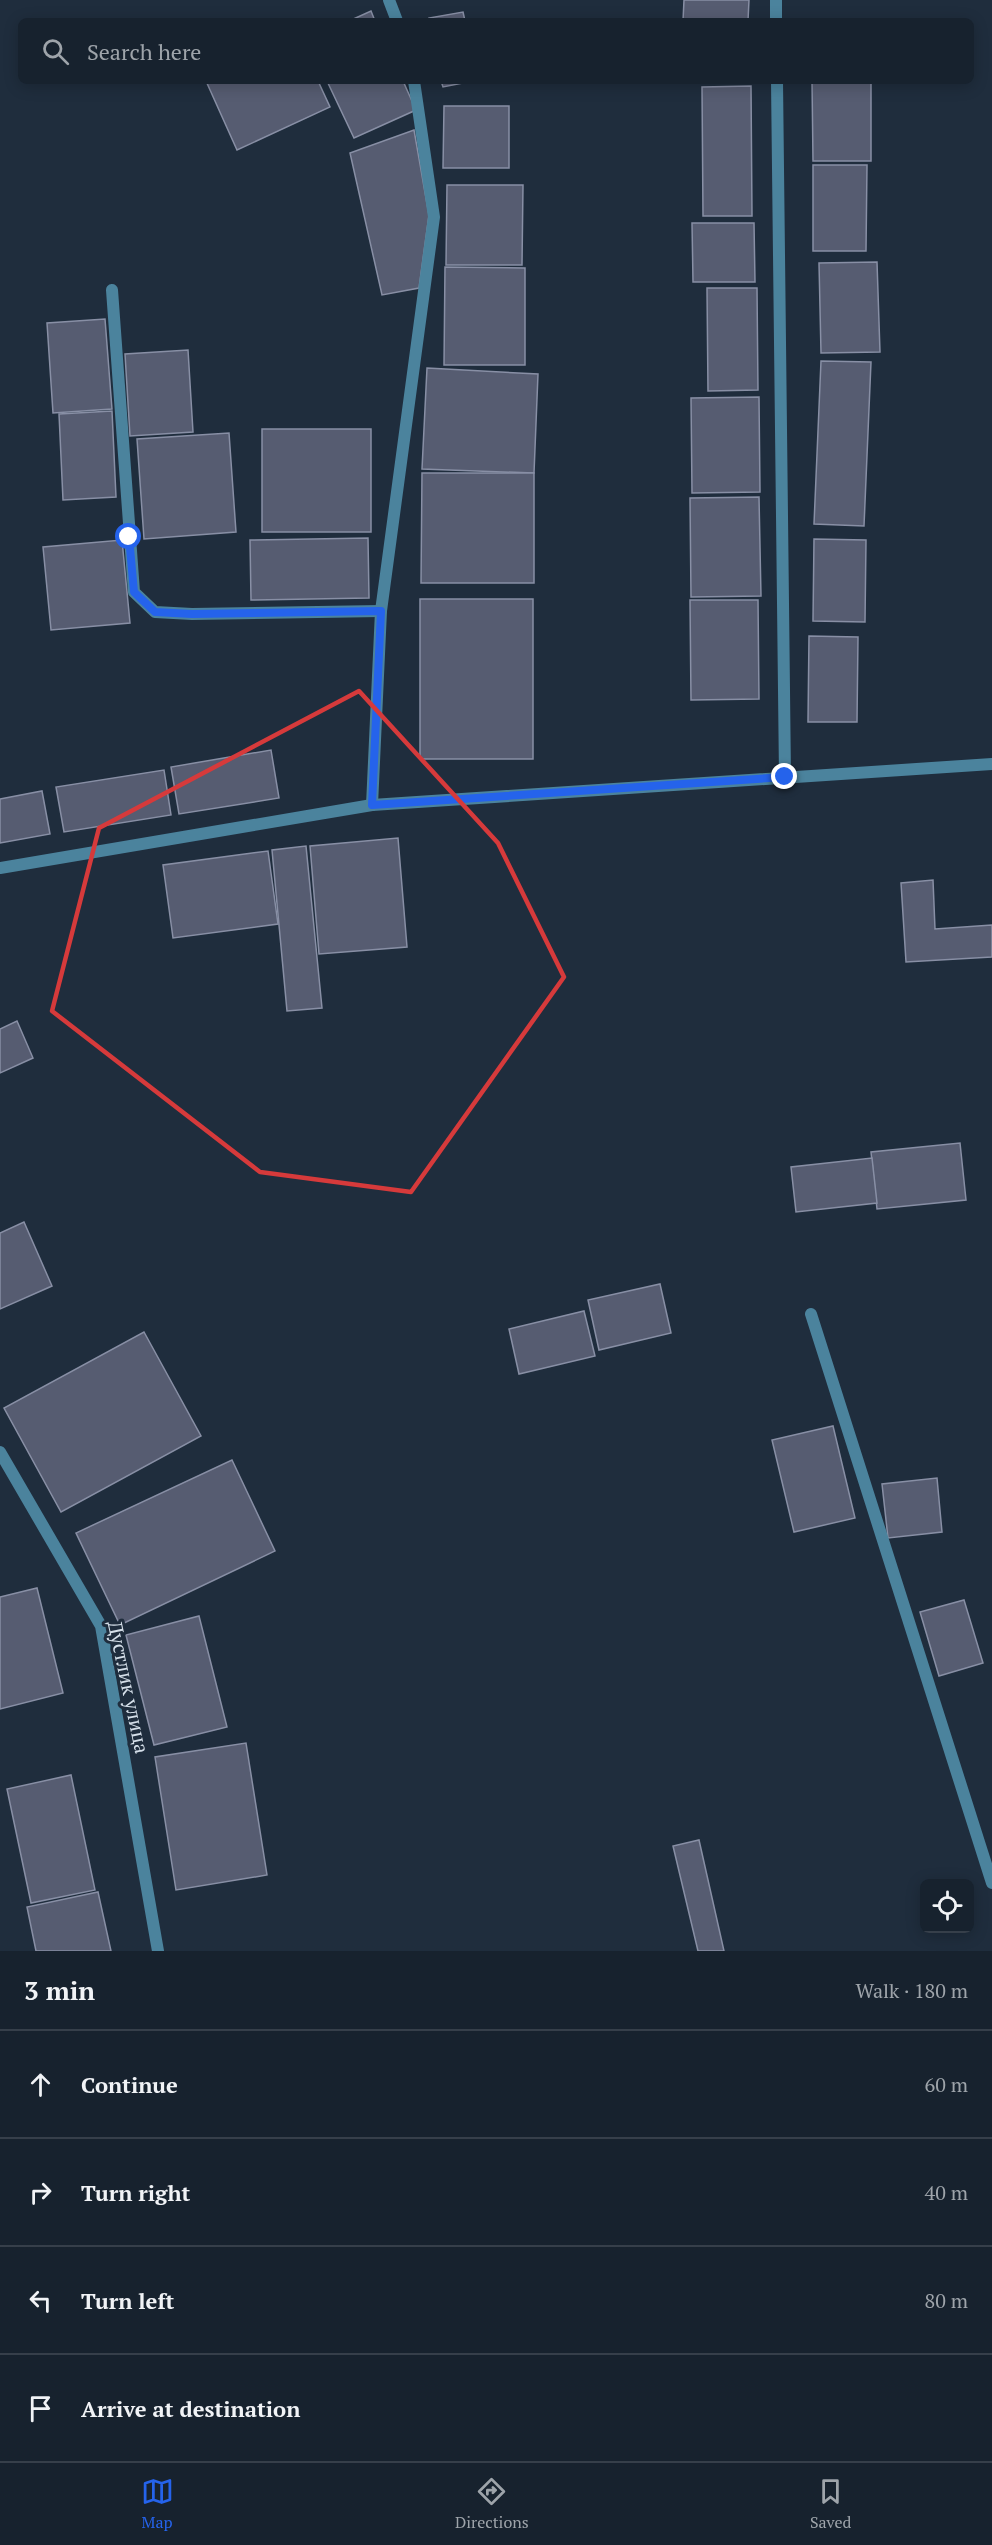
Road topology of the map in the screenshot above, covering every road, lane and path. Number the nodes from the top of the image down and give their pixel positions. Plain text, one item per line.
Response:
1 (389, 0) edge
2 (776, 0) edge
3 (396, 18) edge
4 (776, 18) edge
5 (414, 84) edge
6 (777, 84) edge
7 (112, 290) dead end
8 (381, 611) junction
9 (992, 764) edge
10 (785, 777) junction
11 (372, 805) junction
12 (0, 868) edge
13 (811, 1314) dead end
14 (0, 1452) edge
15 (992, 1883) edge
16 (158, 1951) edge

1 - 3 street
2 - 4 street
5 - 8 street
6 - 10 street
7 - 8 street
8 - 11 street
9 - 10 street
10 - 11 street
11 - 12 street
13 - 15 street
14 - 16 street, Дустлик улица

